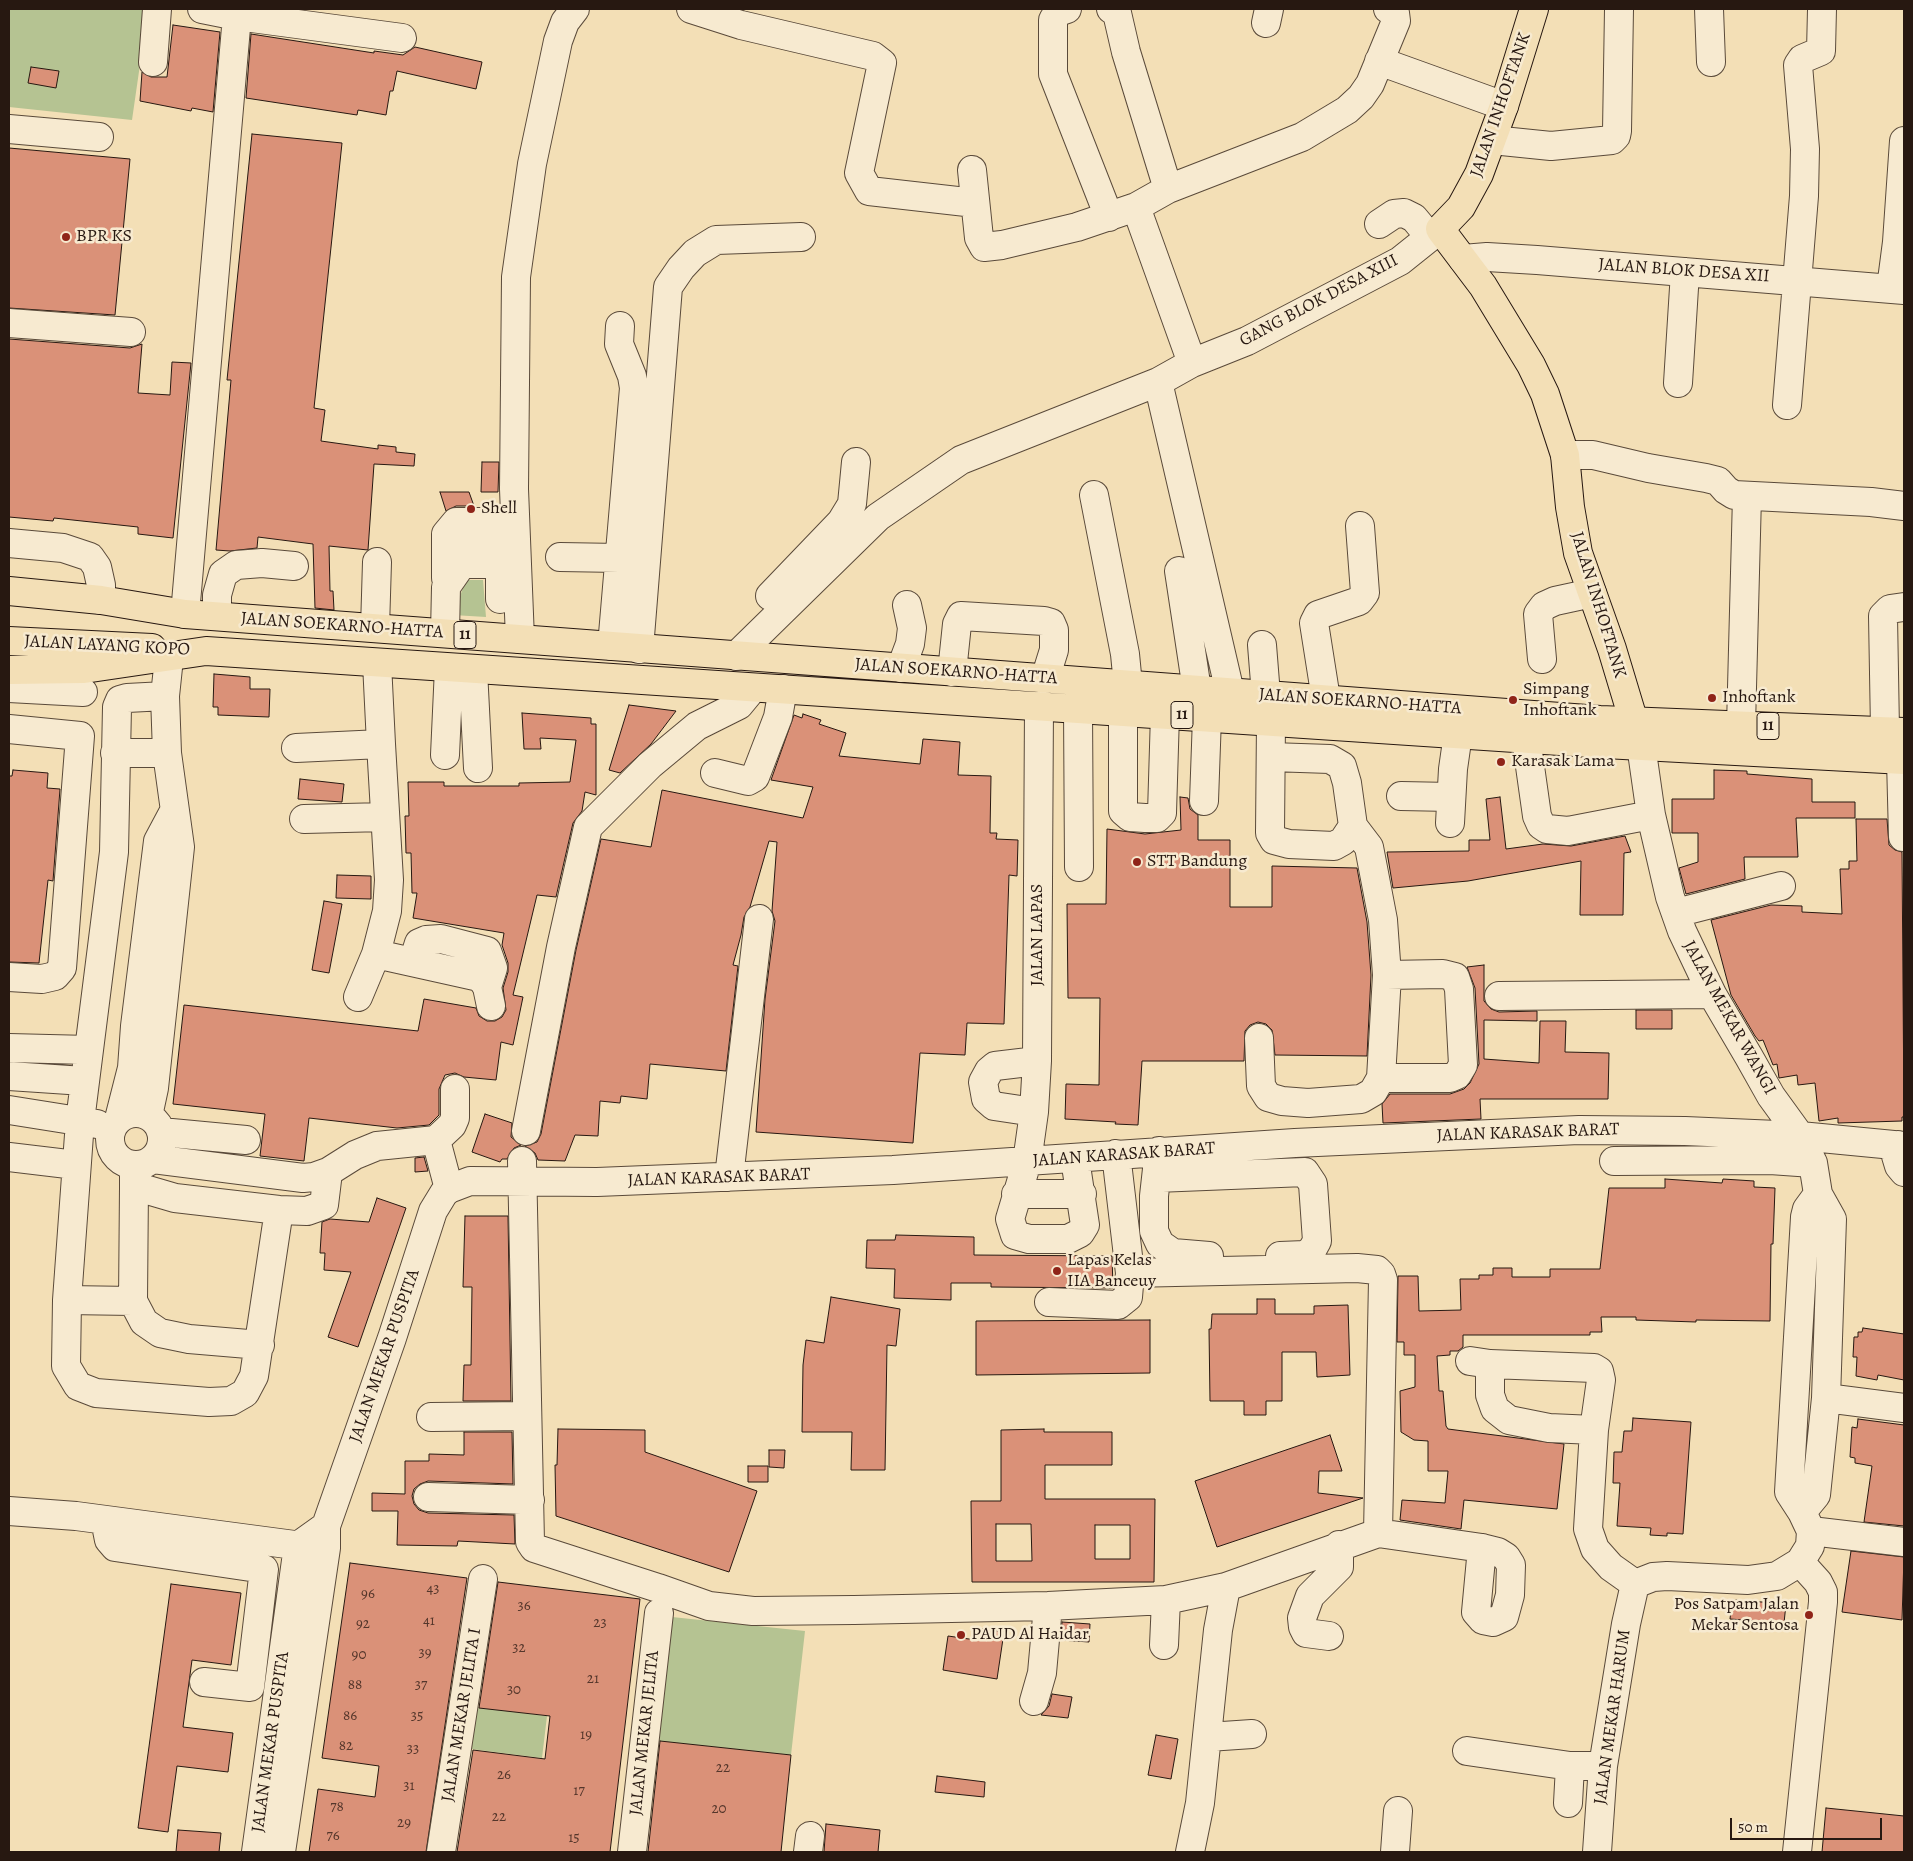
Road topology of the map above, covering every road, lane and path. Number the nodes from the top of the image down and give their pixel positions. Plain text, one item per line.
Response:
1 (157, 9) edge
2 (202, 9) edge
3 (575, 9) edge
4 (691, 9) edge
5 (1067, 9) edge
6 (1111, 9) edge
7 (1388, 9) edge
8 (1534, 9) edge
9 (1619, 9) edge
10 (1708, 9) edge
11 (1822, 9) edge
12 (237, 16) junction
13 (317, 17) edge
14 (402, 38) dead end
15 (1378, 61) junction
16 (153, 62) dead end
17 (1711, 62) dead end
18 (1504, 106) junction
19 (9, 129) edge
20 (99, 137) dead end
21 (1492, 140) junction
22 (1904, 141) edge
23 (1904, 154) edge
24 (972, 170) dead end
25 (1168, 189) junction
26 (976, 203) junction
27 (1136, 207) junction
28 (1109, 217) junction
29 (1378, 224) dead end
30 (1434, 233) junction
31 (801, 237) dead end
32 (1463, 259) junction
33 (1684, 272) junction
34 (1795, 279) junction
35 (1898, 289) edge
36 (9, 323) edge
37 (620, 326) dead end
38 (131, 332) dead end
39 (1192, 363) junction
40 (1158, 382) junction
41 (1678, 383) dead end
42 (1787, 405) dead end
43 (1564, 455) junction
44 (856, 462) dead end
45 (1094, 495) dead end
46 (1747, 496) junction
47 (1904, 506) edge
48 (1360, 526) dead end
49 (9, 543) edge
50 (500, 554) junction
51 (560, 557) dead end
52 (619, 558) junction
53 (377, 562) dead end
54 (294, 566) dead end
55 (1179, 571) dead end
56 (446, 587) junction
57 (9, 591) edge
58 (1592, 593) junction
59 (101, 600) junction
60 (907, 606) dead end
61 (1904, 607) edge
62 (9, 610) edge
63 (186, 614) junction
64 (217, 616) junction
65 (375, 628) junction
66 (757, 633) junction
67 (445, 634) junction
68 (510, 638) junction
69 (9, 640) edge
70 (1262, 645) dead end
71 (612, 646) junction
72 (639, 649) junction
73 (206, 651) junction
74 (740, 656) junction
75 (169, 658) junction
76 (1542, 659) dead end
77 (377, 663) junction
78 (118, 666) junction
79 (901, 668) junction
80 (461, 669) junction
81 (9, 670) edge
82 (952, 672) junction
83 (1045, 679) junction
84 (84, 681) junction
85 (1128, 685) junction
86 (9, 688) edge
87 (783, 690) junction
88 (1196, 690) junction
89 (1230, 692) junction
90 (1266, 695) junction
91 (165, 696) junction
92 (726, 698) junction
93 (1326, 699) junction
94 (120, 700) junction
95 (1039, 706) junction
96 (1078, 709) junction
97 (1123, 712) junction
98 (1165, 714) junction
99 (1207, 717) junction
100 (1271, 722) junction
101 (1741, 726) junction
102 (9, 729) edge
103 (1894, 731) edge
104 (1458, 734) junction
105 (1637, 734) junction
106 (80, 736) junction
107 (1526, 738) junction
108 (699, 741) dead end
109 (381, 744) junction
110 (296, 748) dead end
111 (115, 752) junction
112 (167, 753) junction
113 (445, 754) dead end
114 (1271, 756) junction
115 (1902, 760) edge
116 (478, 768) dead end
117 (715, 773) dead end
118 (1401, 796) dead end
119 (1204, 801) dead end
120 (174, 811) junction
121 (1652, 815) junction
122 (385, 817) junction
123 (304, 819) dead end
124 (1353, 826) junction
125 (1903, 837) dead end
126 (1079, 867) dead end
127 (1781, 886) dead end
128 (1676, 913) junction
129 (759, 920) dead end
130 (376, 954) junction
131 (1387, 975) junction
132 (9, 977) edge
133 (1712, 994) junction
134 (489, 996) dead end
135 (1499, 996) dead end
136 (358, 997) dead end
137 (1258, 1038) dead end
138 (9, 1048) edge
139 (89, 1050) junction
140 (1038, 1061) junction
141 (9, 1076) edge
142 (1381, 1078) junction
143 (84, 1081) junction
144 (455, 1089) dead end
145 (9, 1110) edge
146 (1034, 1112) junction
147 (80, 1122) junction
148 (116, 1123) junction
149 (155, 1124) junction
150 (526, 1131) dead end
151 (1800, 1136) junction
152 (246, 1140) dead end
153 (436, 1140) junction
154 (1295, 1143) junction
155 (1901, 1146) edge
156 (1159, 1151) junction
157 (1116, 1154) junction
158 (9, 1157) edge
159 (1075, 1159) junction
160 (1614, 1161) dead end
161 (1027, 1162) junction
162 (1813, 1163) junction
163 (76, 1165) junction
164 (140, 1170) junction
165 (522, 1171) junction
166 (1297, 1171) junction
167 (328, 1172) junction
168 (1904, 1172) edge
169 (729, 1178) junction
170 (1156, 1178) junction
171 (449, 1189) junction
172 (1016, 1194) junction
173 (1082, 1194) junction
174 (1818, 1194) junction
175 (279, 1210) junction
176 (1804, 1238) junction
177 (1831, 1242) junction
178 (1130, 1273) junction
179 (67, 1300) junction
180 (133, 1301) junction
181 (1049, 1302) dead end
182 (260, 1345) junction
183 (1826, 1398) junction
184 (1904, 1408) edge
185 (526, 1416) junction
186 (430, 1417) dead end
187 (1594, 1430) junction
188 (428, 1496) dead end
189 (530, 1500) junction
190 (9, 1511) edge
191 (105, 1520) junction
192 (1807, 1521) junction
193 (1378, 1533) junction
194 (326, 1537) junction
195 (1904, 1542) edge
196 (1339, 1545) junction
197 (298, 1546) junction
198 (1482, 1548) dead end
199 (1800, 1562) junction
200 (483, 1579) dead end
201 (1635, 1584) junction
202 (1226, 1587) junction
203 (1166, 1600) junction
204 (1048, 1606) junction
205 (659, 1613) dead end
206 (257, 1636) junction
207 (1329, 1636) dead end
208 (285, 1640) junction
209 (1164, 1645) dead end
210 (204, 1682) dead end
211 (1034, 1700) dead end
212 (1252, 1734) dead end
213 (1208, 1737) junction
214 (1467, 1751) dead end
215 (1570, 1766) junction
216 (1603, 1766) junction
217 (1568, 1803) dead end
218 (1398, 1811) dead end
219 (256, 1852) edge
220 (281, 1852) edge
221 (441, 1852) edge
222 (632, 1852) edge
223 (1190, 1852) edge
224 (1395, 1852) edge
225 (1597, 1852) edge
226 (1797, 1852) edge

1 - 16 street
2 - 12 street
3 - 68 street
4 - 26 street
5 - 28 street
6 - 25 street
7 - 15 street
8 - 18 main road, JALAN INHOFTANK
9 - 21 street
10 - 17 street
11 - 34 street
12 - 13 street
12 - 63 street
13 - 14 street
15 - 18 street
15 - 25 street
18 - 21 main road, JALAN INHOFTANK
19 - 20 street
21 - 30 main road, JALAN INHOFTANK
22 - 23 street
23 - 35 street
24 - 26 street
25 - 27 street
26 - 28 street
27 - 28 street
27 - 39 street
29 - 30 street
30 - 32 main road, JALAN INHOFTANK
30 - 39 street, GANG BLOK DESA XIII
31 - 72 street
32 - 33 street, JALAN BLOK DESA XII
32 - 43 main road, JALAN INHOFTANK
33 - 34 street, JALAN BLOK DESA XII
33 - 41 street
34 - 35 street, JALAN BLOK DESA XII
34 - 42 street
36 - 38 street
37 - 52 street
39 - 40 street, GANG BLOK DESA XIII
40 - 66 street, GANG BLOK DESA XIII
40 - 89 street
43 - 46 street
43 - 58 main road, JALAN INHOFTANK
44 - 66 street
45 - 85 street
46 - 47 street
46 - 101 street
48 - 93 street
49 - 59 street
50 - 56 street
50 - 56 street
50 - 68 street
51 - 52 street
52 - 71 street
53 - 65 street
54 - 64 street
55 - 88 street
56 - 67 street
57 - 59 main road, JALAN SOEKARNO-HATTA / 11
58 - 76 street
58 - 105 main road, JALAN INHOFTANK
59 - 63 main road, JALAN SOEKARNO-HATTA / 11
60 - 79 street
61 - 103 street
62 - 63 main road, JALAN LAYANG KOPO / 11
63 - 64 main road, JALAN SOEKARNO-HATTA / 11
64 - 65 main road, JALAN SOEKARNO-HATTA / 11
65 - 67 main road, JALAN SOEKARNO-HATTA / 11
66 - 74 street, GANG BLOK DESA XIII
67 - 68 main road, JALAN SOEKARNO-HATTA / 11
68 - 71 main road, JALAN SOEKARNO-HATTA / 11
69 - 73 main road, JALAN LAYANG KOPO / 11
70 - 90 street
71 - 72 main road, JALAN SOEKARNO-HATTA / 11
72 - 74 main road, JALAN SOEKARNO-HATTA / 11
73 - 75 main road, JALAN SOEKARNO-HATTA / 11
73 - 77 main road, JALAN SOEKARNO-HATTA / 11
74 - 79 main road, JALAN SOEKARNO-HATTA / 11
75 - 78 main road, JALAN SOEKARNO-HATTA / 11
75 - 91 street
77 - 80 main road, JALAN SOEKARNO-HATTA / 11
77 - 109 street
78 - 84 main road, JALAN SOEKARNO-HATTA / 11
78 - 94 street
79 - 82 main road, JALAN SOEKARNO-HATTA / 11
80 - 92 main road, JALAN SOEKARNO-HATTA / 11
80 - 113 street
80 - 116 street
81 - 84 main road, JALAN SOEKARNO-HATTA / 11
82 - 83 main road, JALAN SOEKARNO-HATTA / 11
82 - 83 street
83 - 85 main road, JALAN SOEKARNO-HATTA / 11
84 - 86 street
84 - 106 street
85 - 88 main road, JALAN SOEKARNO-HATTA / 11
87 - 92 main road, JALAN SOEKARNO-HATTA / 11
87 - 95 main road, JALAN SOEKARNO-HATTA / 11
87 - 117 street
88 - 89 main road, JALAN SOEKARNO-HATTA / 11
89 - 90 main road, JALAN SOEKARNO-HATTA / 11
90 - 93 main road, JALAN SOEKARNO-HATTA / 11
91 - 94 street
91 - 112 street
92 - 108 street
92 - 150 street
93 - 105 main road, JALAN SOEKARNO-HATTA / 11
94 - 111 street
95 - 96 main road, JALAN SOEKARNO-HATTA / 11
95 - 140 street, JALAN LAPAS
96 - 97 main road, JALAN SOEKARNO-HATTA / 11
96 - 126 street
97 - 98 main road, JALAN SOEKARNO-HATTA / 11
97 - 98 street
98 - 99 main road, JALAN SOEKARNO-HATTA / 11
99 - 100 main road, JALAN SOEKARNO-HATTA / 11
99 - 119 street
100 - 104 main road, JALAN SOEKARNO-HATTA / 11
100 - 114 street
101 - 103 main road, JALAN SOEKARNO-HATTA / 11
101 - 105 main road, JALAN SOEKARNO-HATTA / 11
102 - 106 street
104 - 107 main road, JALAN SOEKARNO-HATTA / 11
104 - 118 street
105 - 107 main road, JALAN SOEKARNO-HATTA / 11
105 - 115 main road, JALAN SOEKARNO-HATTA / 11
105 - 121 street, JALAN MEKAR WANGI
106 - 132 street
107 - 121 street
109 - 110 street
109 - 122 street
111 - 112 street
111 - 139 street
112 - 120 street
114 - 124 street
114 - 124 street
115 - 125 street
120 - 148 street
120 - 149 street
121 - 128 street, JALAN MEKAR WANGI
122 - 123 street
122 - 130 street
124 - 131 street
127 - 128 street
128 - 133 street, JALAN MEKAR WANGI
129 - 169 street
130 - 134 street
130 - 136 street
131 - 142 street
131 - 142 street
133 - 135 street
133 - 151 street, JALAN MEKAR WANGI
137 - 142 street
138 - 139 street
139 - 143 street
140 - 146 street, JALAN LAPAS
140 - 146 street
141 - 143 street
143 - 147 street
144 - 153 street
145 - 147 street
146 - 161 street, JALAN LAPAS
147 - 148 street
147 - 163 street
148 - 149 street
148 - 164 street
149 - 152 street
149 - 164 street
151 - 154 street, JALAN KARASAK BARAT
151 - 155 street, JALAN KARASAK BARAT
151 - 162 street, JALAN MEKAR WANGI
153 - 167 street
153 - 171 street
154 - 156 street, JALAN KARASAK BARAT
154 - 166 street
155 - 168 street
156 - 157 street, JALAN KARASAK BARAT
156 - 170 street
157 - 159 street, JALAN KARASAK BARAT
157 - 178 street
158 - 163 street
159 - 161 street, JALAN KARASAK BARAT
159 - 173 street
160 - 162 street
161 - 169 street, JALAN KARASAK BARAT
161 - 172 street, JALAN LAPAS
162 - 174 street, JALAN MEKAR WANGI
163 - 179 street
164 - 167 street
164 - 175 street
164 - 180 street
165 - 169 street, JALAN KARASAK BARAT
165 - 171 street, JALAN KARASAK BARAT
165 - 185 street
166 - 170 street
166 - 170 street
167 - 175 street
171 - 194 street, JALAN MEKAR PUSPITA
172 - 173 street
172 - 173 street, JALAN LAPAS
174 - 176 street
174 - 177 street, JALAN MEKAR WANGI
175 - 182 street
176 - 177 street
176 - 192 street
177 - 183 street, JALAN MEKAR WANGI
178 - 181 street
178 - 193 street
179 - 180 street
179 - 182 street
180 - 182 street
183 - 184 street
183 - 192 street, JALAN MEKAR WANGI
185 - 186 street
185 - 189 street
187 - 187 street
187 - 201 street
188 - 189 street
189 - 204 street
190 - 191 street
191 - 197 street
191 - 206 street
192 - 195 street
192 - 199 street, JALAN MEKAR WANGI
193 - 196 street
193 - 198 street
194 - 197 street
194 - 220 street, JALAN MEKAR PUSPITA
196 - 202 street
196 - 207 street
197 - 208 street, JALAN MEKAR PUSPITA
199 - 201 street
199 - 226 street
200 - 221 street, JALAN MEKAR JELITA I
201 - 216 street, JALAN MEKAR HARUM
202 - 203 street
202 - 213 street
203 - 204 street
203 - 209 street
204 - 211 street
205 - 222 street, JALAN MEKAR JELITA
206 - 208 street
206 - 210 street
208 - 219 street, JALAN MEKAR PUSPITA
212 - 213 street
213 - 223 street
214 - 215 street
215 - 216 street
215 - 217 street
216 - 225 street, JALAN MEKAR HARUM
218 - 224 street

